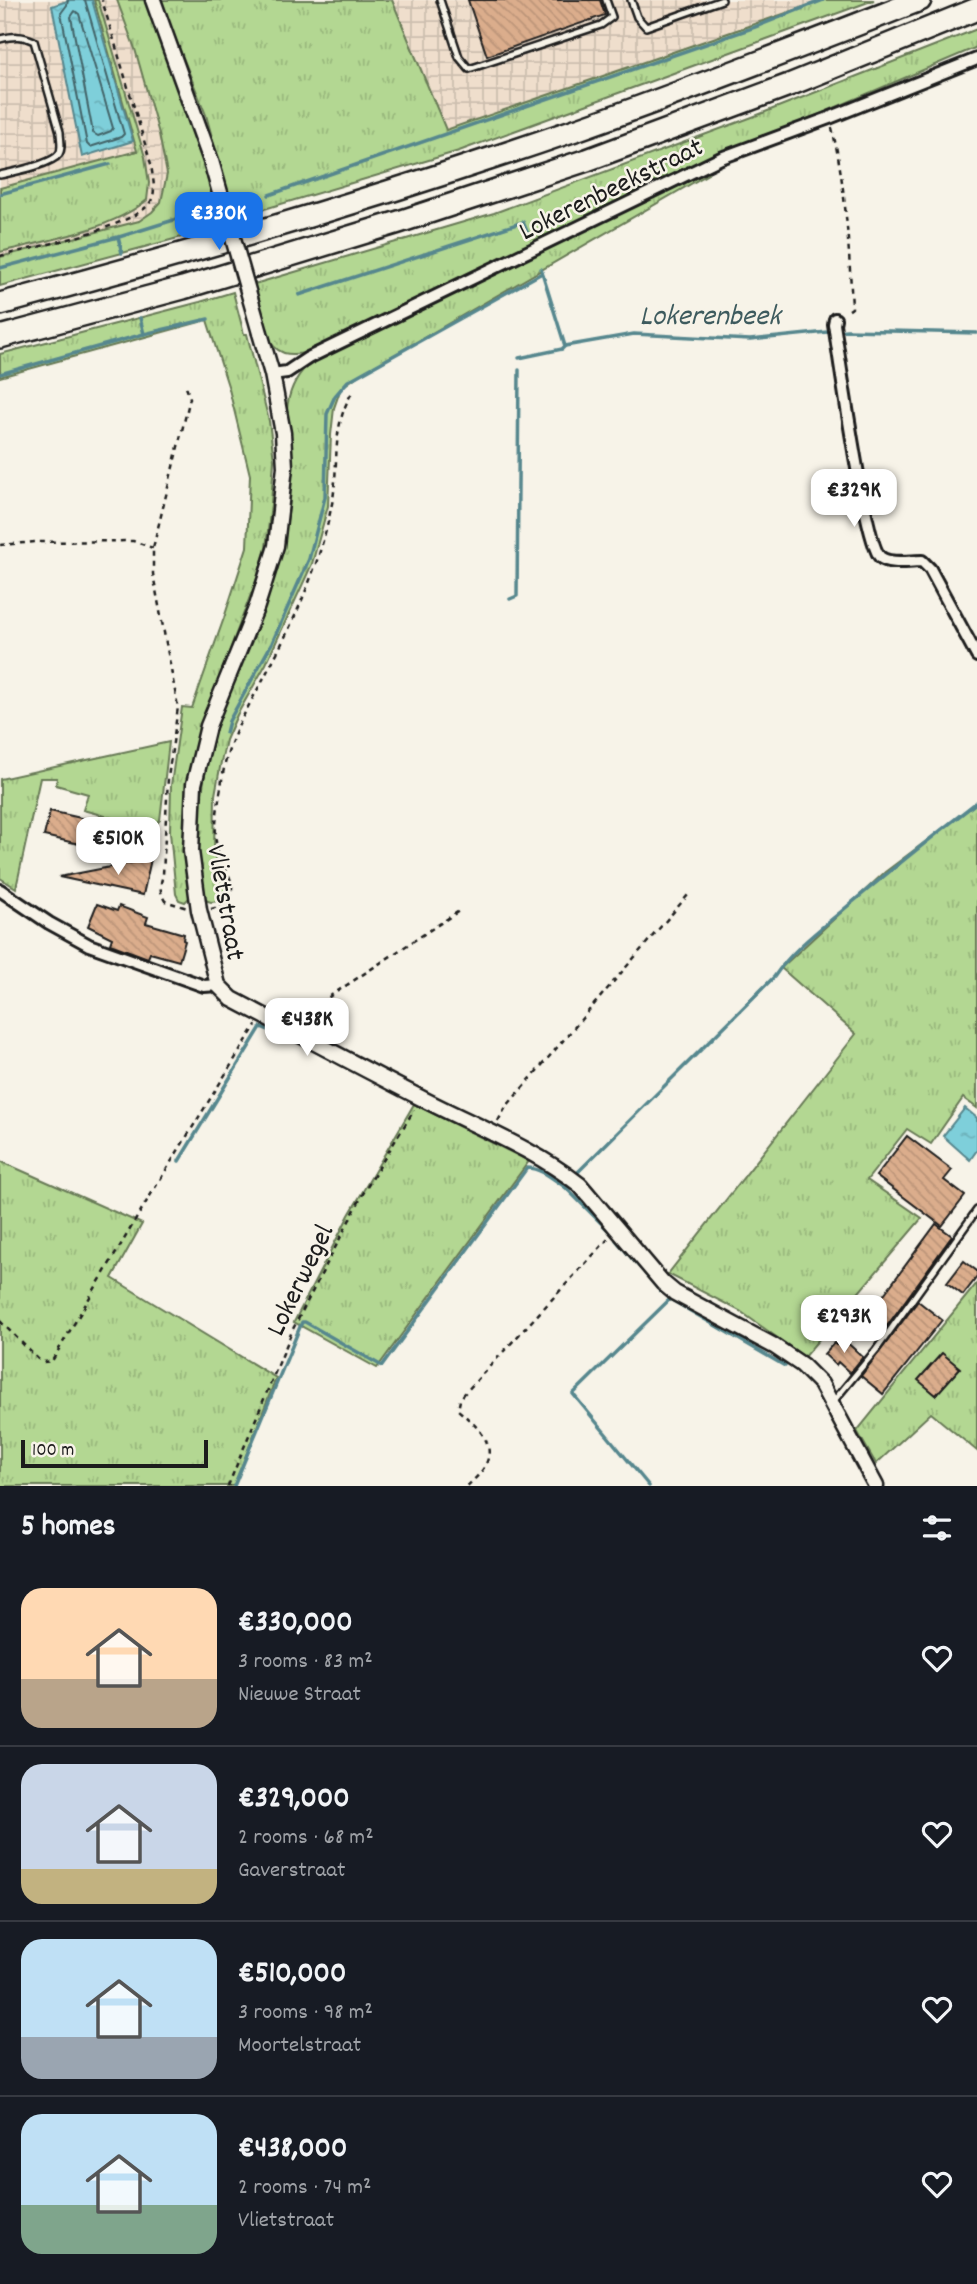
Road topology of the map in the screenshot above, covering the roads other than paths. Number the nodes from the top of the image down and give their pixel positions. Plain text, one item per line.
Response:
1 (153, 0) edge
2 (440, 0) edge
3 (606, 0) edge
4 (631, 0) edge
5 (722, 0) edge
6 (920, 0) edge
7 (977, 9) edge
8 (0, 39) edge
9 (977, 59) edge
10 (0, 176) edge
11 (0, 304) edge
12 (835, 321) road end
13 (0, 337) edge
14 (272, 374) junction
15 (977, 656) edge
16 (0, 890) edge
17 (218, 985) junction
18 (977, 1210) edge
19 (832, 1403) junction
20 (876, 1486) edge

1 - 14 street, Vlietstraat, bridge
2 - 3 lane
4 - 5 lane
6 - 11 highway
7 - 13 highway
8 - 10 lane
9 - 14 street, Lokerenbeekstraat
12 - 15 street
14 - 17 street, Vlietstraat
16 - 17 street
17 - 19 street, Vlietstraat
18 - 19 lane
19 - 20 street, Vlietstraat

